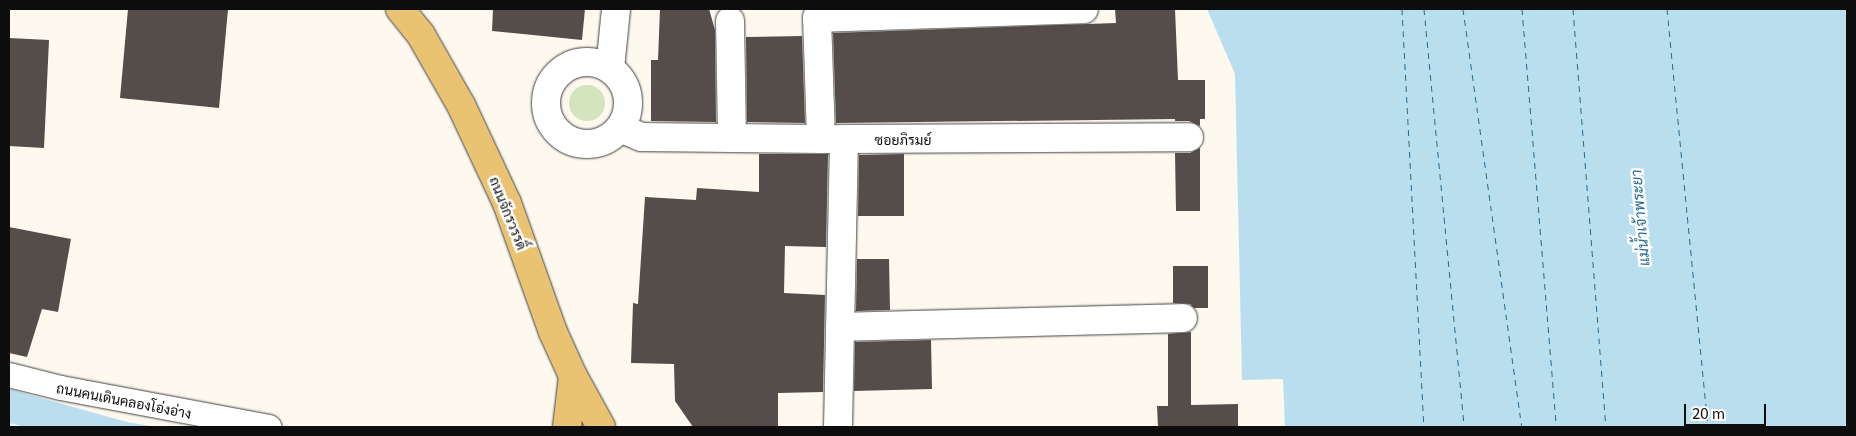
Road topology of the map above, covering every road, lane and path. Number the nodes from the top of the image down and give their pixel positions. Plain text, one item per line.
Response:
1 (400, 9) edge
2 (616, 9) edge
3 (1084, 9) edge
4 (730, 21) dead end
5 (610, 69) junction
6 (620, 128) junction
7 (1189, 137) dead end
8 (732, 138) junction
9 (832, 139) junction
10 (1183, 318) dead end
11 (840, 327) junction
12 (9, 375) edge
13 (573, 376) junction
14 (269, 427) edge
15 (567, 427) edge
16 (601, 427) edge
17 (838, 427) edge

1 - 13 main road, ถนนจักรวรรดิ์
2 - 5 street
3 - 9 street
4 - 8 street
5 - 6 street
5 - 6 street
6 - 8 street, ซอยภิรมย์
7 - 9 street, ซอยภิรมย์
8 - 9 street, ซอยภิรมย์
9 - 11 street
10 - 11 street
11 - 17 street
12 - 14 street, ถนนคนเดินคลองโอ่งอ่าง
13 - 15 main road
13 - 16 main road, ถนนจักรวรรดิ์

